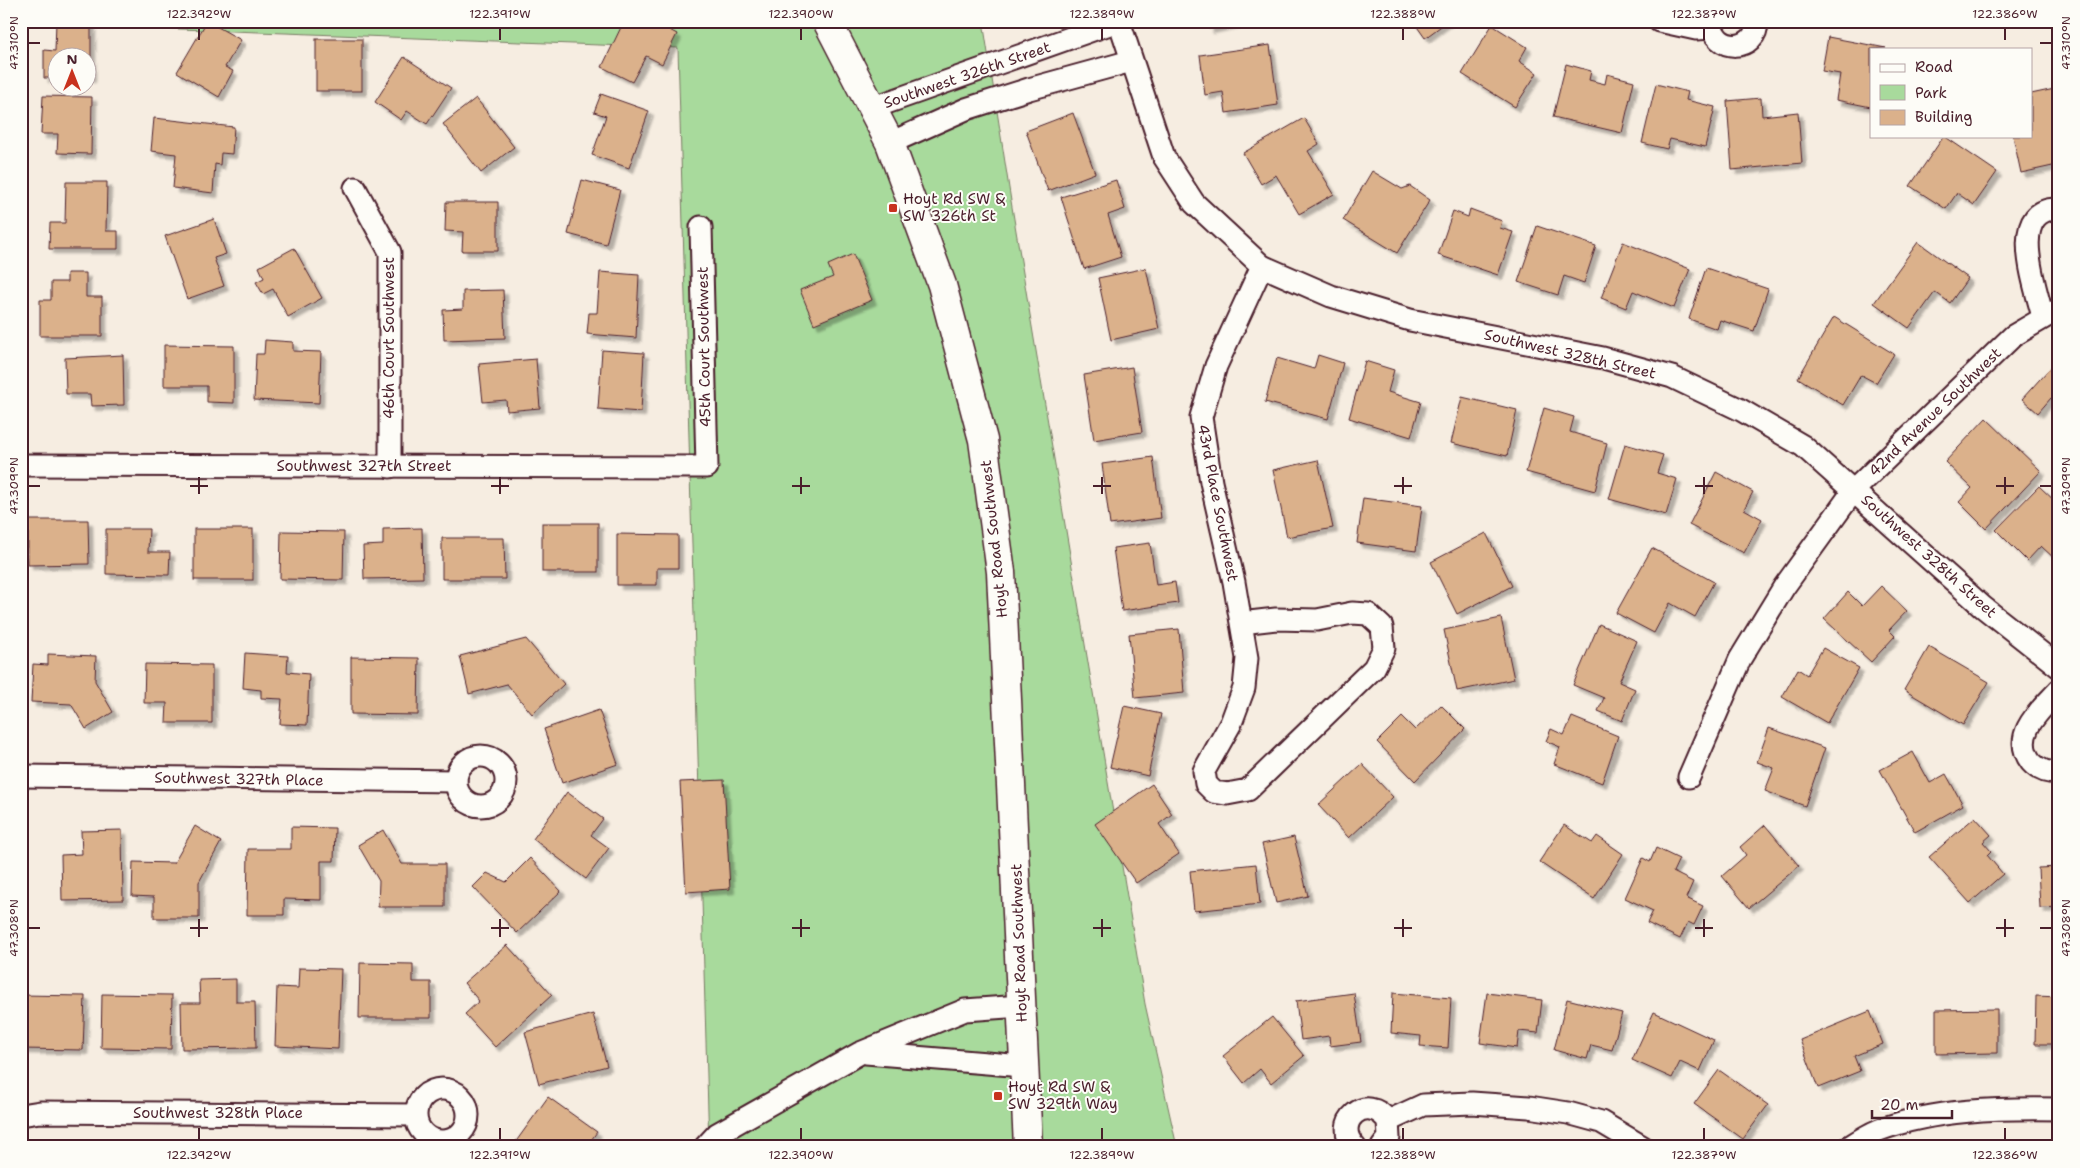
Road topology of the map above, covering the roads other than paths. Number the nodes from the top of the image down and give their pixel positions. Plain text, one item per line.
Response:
1 (827, 21) edge
2 (1118, 21) edge
3 (1659, 21) edge
4 (1757, 21) edge
5 (1711, 25) edge
6 (1131, 61) junction
7 (872, 108) junction
8 (890, 143) junction
9 (355, 188) dead end
10 (2052, 209) edge
11 (701, 227) dead end
12 (1262, 266) junction
13 (2051, 313) edge
14 (21, 465) edge
15 (390, 467) junction
16 (706, 467) joint
17 (1854, 490) junction
18 (1241, 623) junction
19 (2059, 668) edge
20 (2059, 690) edge
21 (2059, 772) edge
22 (21, 776) edge
23 (1689, 777) dead end
24 (456, 781) dead end
25 (1021, 1006) junction
26 (860, 1053) junction
27 (1024, 1066) junction
28 (2059, 1109) edge
29 (21, 1115) edge
30 (415, 1115) dead end
31 (1388, 1121) junction
32 (705, 1147) edge
33 (1028, 1147) edge
34 (1355, 1147) edge
35 (1382, 1147) edge
36 (1643, 1147) edge
37 (1848, 1147) edge

1 - 7 main road, Hoyt Road Southwest
2 - 6 street
2 - 7 street, Southwest 326th Street
3 - 5 street
4 - 5 street
6 - 8 street
6 - 12 street
7 - 8 main road, Hoyt Road Southwest
8 - 25 main road, Hoyt Road Southwest
9 - 15 street, 46th Court Southwest
10 - 13 street, 42nd Avenue Southwest
11 - 16 street, 45th Court Southwest
12 - 17 street, Southwest 328th Street
12 - 18 street, 43rd Place Southwest
13 - 17 street, 42nd Avenue Southwest
14 - 15 street, Southwest 327th Street
15 - 16 street, Southwest 327th Street
17 - 19 street, Southwest 328th Street
17 - 23 street, 42nd Avenue Southwest
18 - 18 street, 43rd Place Southwest
20 - 21 street
22 - 24 street, Southwest 327th Place
25 - 26 street
25 - 27 main road, Hoyt Road Southwest
26 - 27 street
26 - 32 street
27 - 33 main road, Hoyt Road Southwest
28 - 37 street
29 - 30 street, Southwest 328th Place
31 - 34 street
31 - 35 street
31 - 36 street

